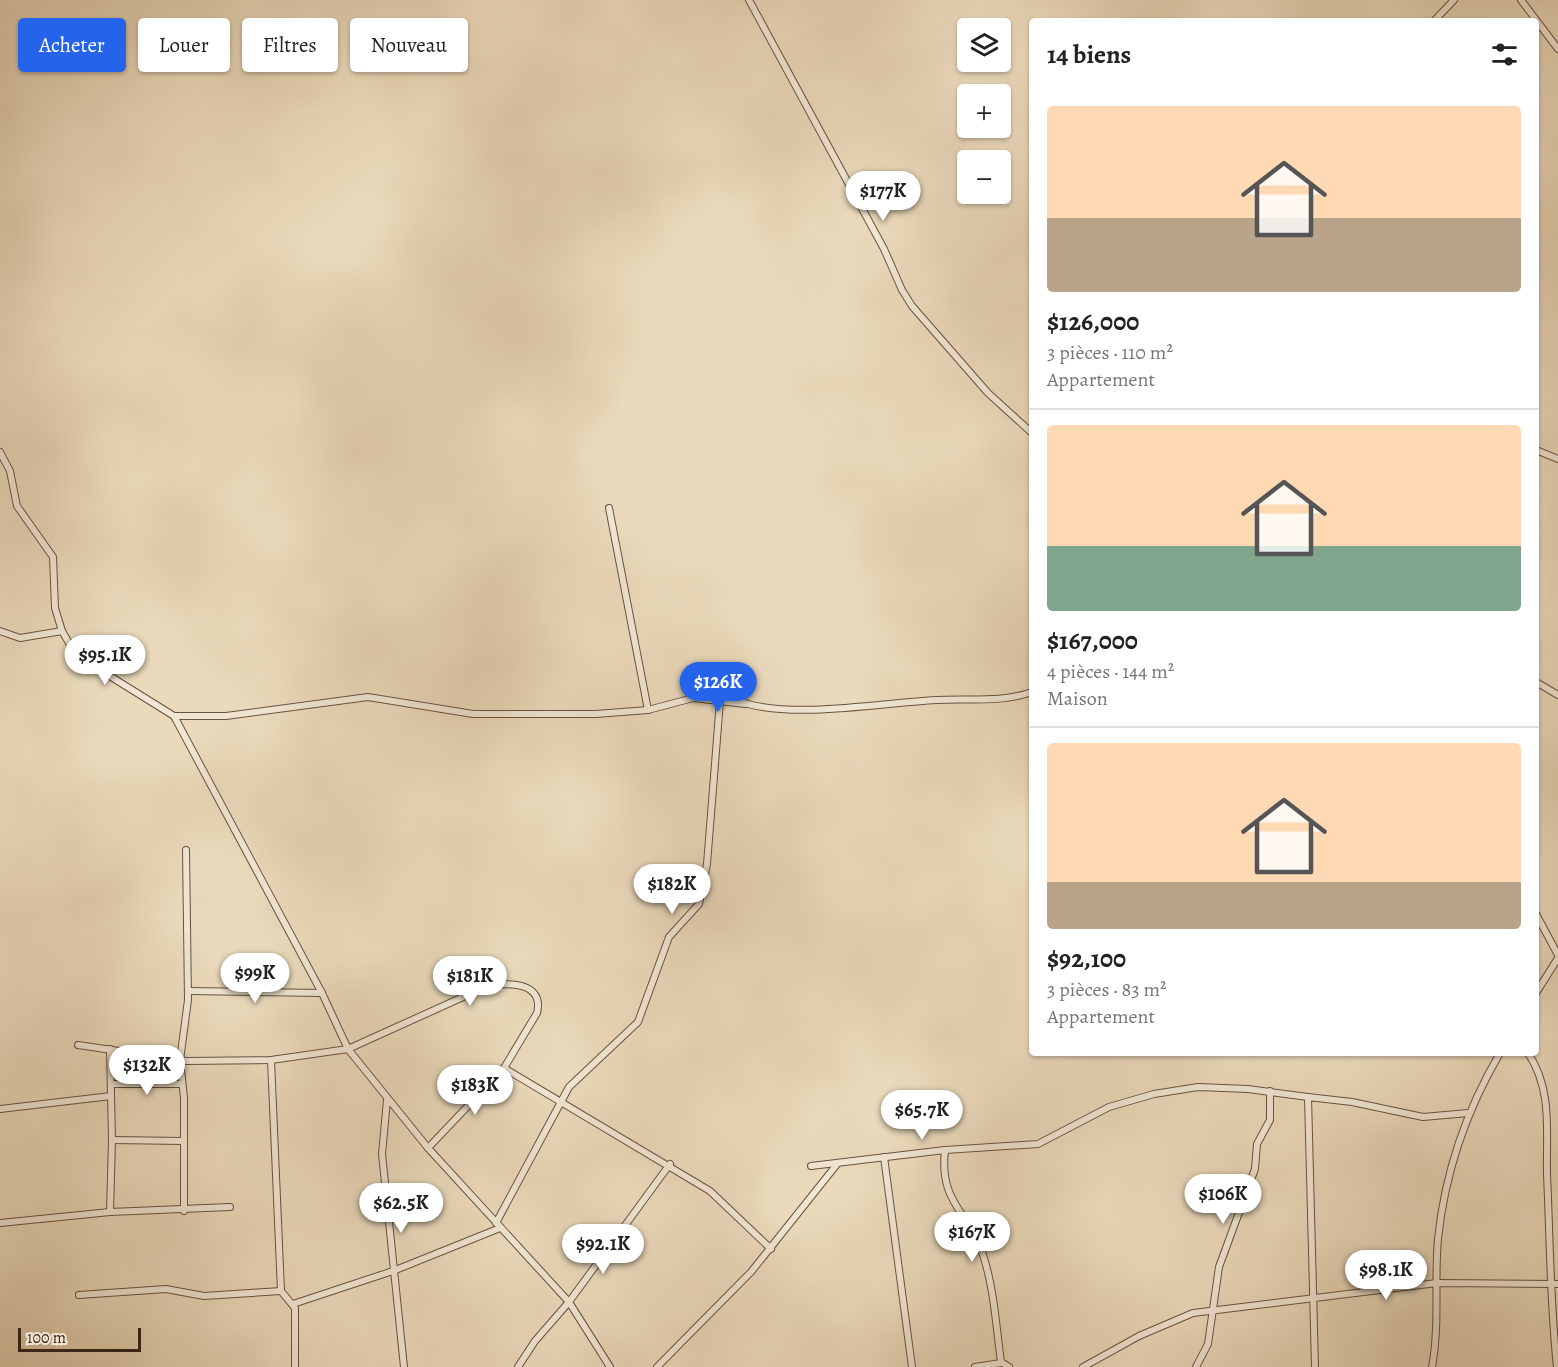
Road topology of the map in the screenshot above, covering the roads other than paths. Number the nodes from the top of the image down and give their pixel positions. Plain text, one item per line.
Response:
1 (749, 0) edge
2 (1454, 0) edge
3 (1521, 0) edge
4 (1437, 18) edge
5 (1535, 18) edge
6 (1539, 24) edge
7 (1558, 49) edge
8 (1029, 430) edge
9 (1539, 451) edge
10 (0, 452) edge
11 (1558, 459) edge
12 (609, 508) dead end
13 (0, 631) edge
14 (62, 631) junction
15 (1539, 684) edge
16 (1029, 693) edge
17 (1558, 695) edge
18 (693, 698) junction
19 (720, 701) junction
20 (746, 704) junction
21 (648, 710) junction
22 (174, 716) junction
23 (186, 850) dead end
24 (1539, 920) edge
25 (1558, 956) edge
26 (1539, 988) edge
27 (188, 991) junction
28 (322, 993) junction
29 (78, 1045) dead end
30 (110, 1049) junction
31 (348, 1049) junction
32 (1498, 1056) edge
33 (1530, 1056) edge
34 (180, 1060) junction
35 (271, 1060) junction
36 (504, 1068) junction
37 (111, 1084) junction
38 (182, 1084) junction
39 (1270, 1091) junction
40 (111, 1096) junction
41 (1308, 1097) junction
42 (387, 1100) junction
43 (561, 1101) junction
44 (0, 1109) edge
45 (1468, 1113) junction
46 (112, 1140) junction
47 (184, 1141) junction
48 (428, 1148) junction
49 (945, 1150) junction
50 (884, 1157) junction
51 (838, 1163) junction
52 (671, 1164) junction
53 (811, 1166) dead end
54 (231, 1207) dead end
55 (184, 1211) junction
56 (110, 1212) junction
57 (1554, 1220) edge
58 (0, 1222) edge
59 (498, 1225) junction
60 (771, 1249) junction
61 (393, 1272) junction
62 (1437, 1283) junction
63 (1554, 1284) edge
64 (282, 1292) junction
65 (78, 1295) dead end
66 (1315, 1297) junction
67 (569, 1302) junction
68 (293, 1304) junction
69 (1214, 1311) junction
70 (1001, 1363) junction
71 (295, 1367) edge
72 (404, 1367) edge
73 (518, 1367) edge
74 (610, 1367) edge
75 (657, 1367) edge
76 (912, 1367) edge
77 (975, 1367) edge
78 (1009, 1367) edge
79 (1083, 1367) edge
80 (1196, 1367) edge
81 (1315, 1367) edge
82 (1432, 1367) edge
83 (1557, 1367) edge

1 - 8 street
2 - 4 street
3 - 5 street
6 - 7 street
9 - 11 street
10 - 14 street
12 - 21 street
13 - 14 street
14 - 22 street
15 - 17 street
16 - 20 street
18 - 19 street
18 - 20 street
18 - 21 street
19 - 20 street
19 - 43 street
21 - 22 street
22 - 28 street
23 - 27 street
24 - 25 street
25 - 26 street
27 - 28 street
27 - 34 street
28 - 31 street
29 - 30 street
30 - 34 street
30 - 37 street
31 - 35 street
31 - 36 street
31 - 42 street
32 - 45 street
33 - 57 street
34 - 35 street
34 - 38 street
35 - 64 street
36 - 43 street
36 - 48 street
37 - 38 street
37 - 40 street
38 - 47 street
39 - 41 street
39 - 49 street
39 - 69 street
40 - 44 street
40 - 46 street
41 - 45 street
41 - 66 street
42 - 48 street
42 - 61 street
43 - 52 street
43 - 59 street
45 - 62 street
46 - 47 street
46 - 56 street
47 - 55 street
48 - 59 street
49 - 50 street
49 - 70 street
50 - 51 street
50 - 76 street
51 - 53 street
51 - 60 street
52 - 60 street
52 - 67 street
54 - 55 street
55 - 56 street
56 - 58 street
57 - 63 street
59 - 61 street
59 - 67 street
60 - 75 street
61 - 68 street
61 - 72 street
62 - 63 street
62 - 66 street
62 - 82 street
63 - 83 street
64 - 65 street
64 - 68 street
66 - 69 street
66 - 81 street
67 - 73 street
67 - 74 street
68 - 71 street
69 - 79 street
69 - 80 street
70 - 77 street
70 - 78 street

